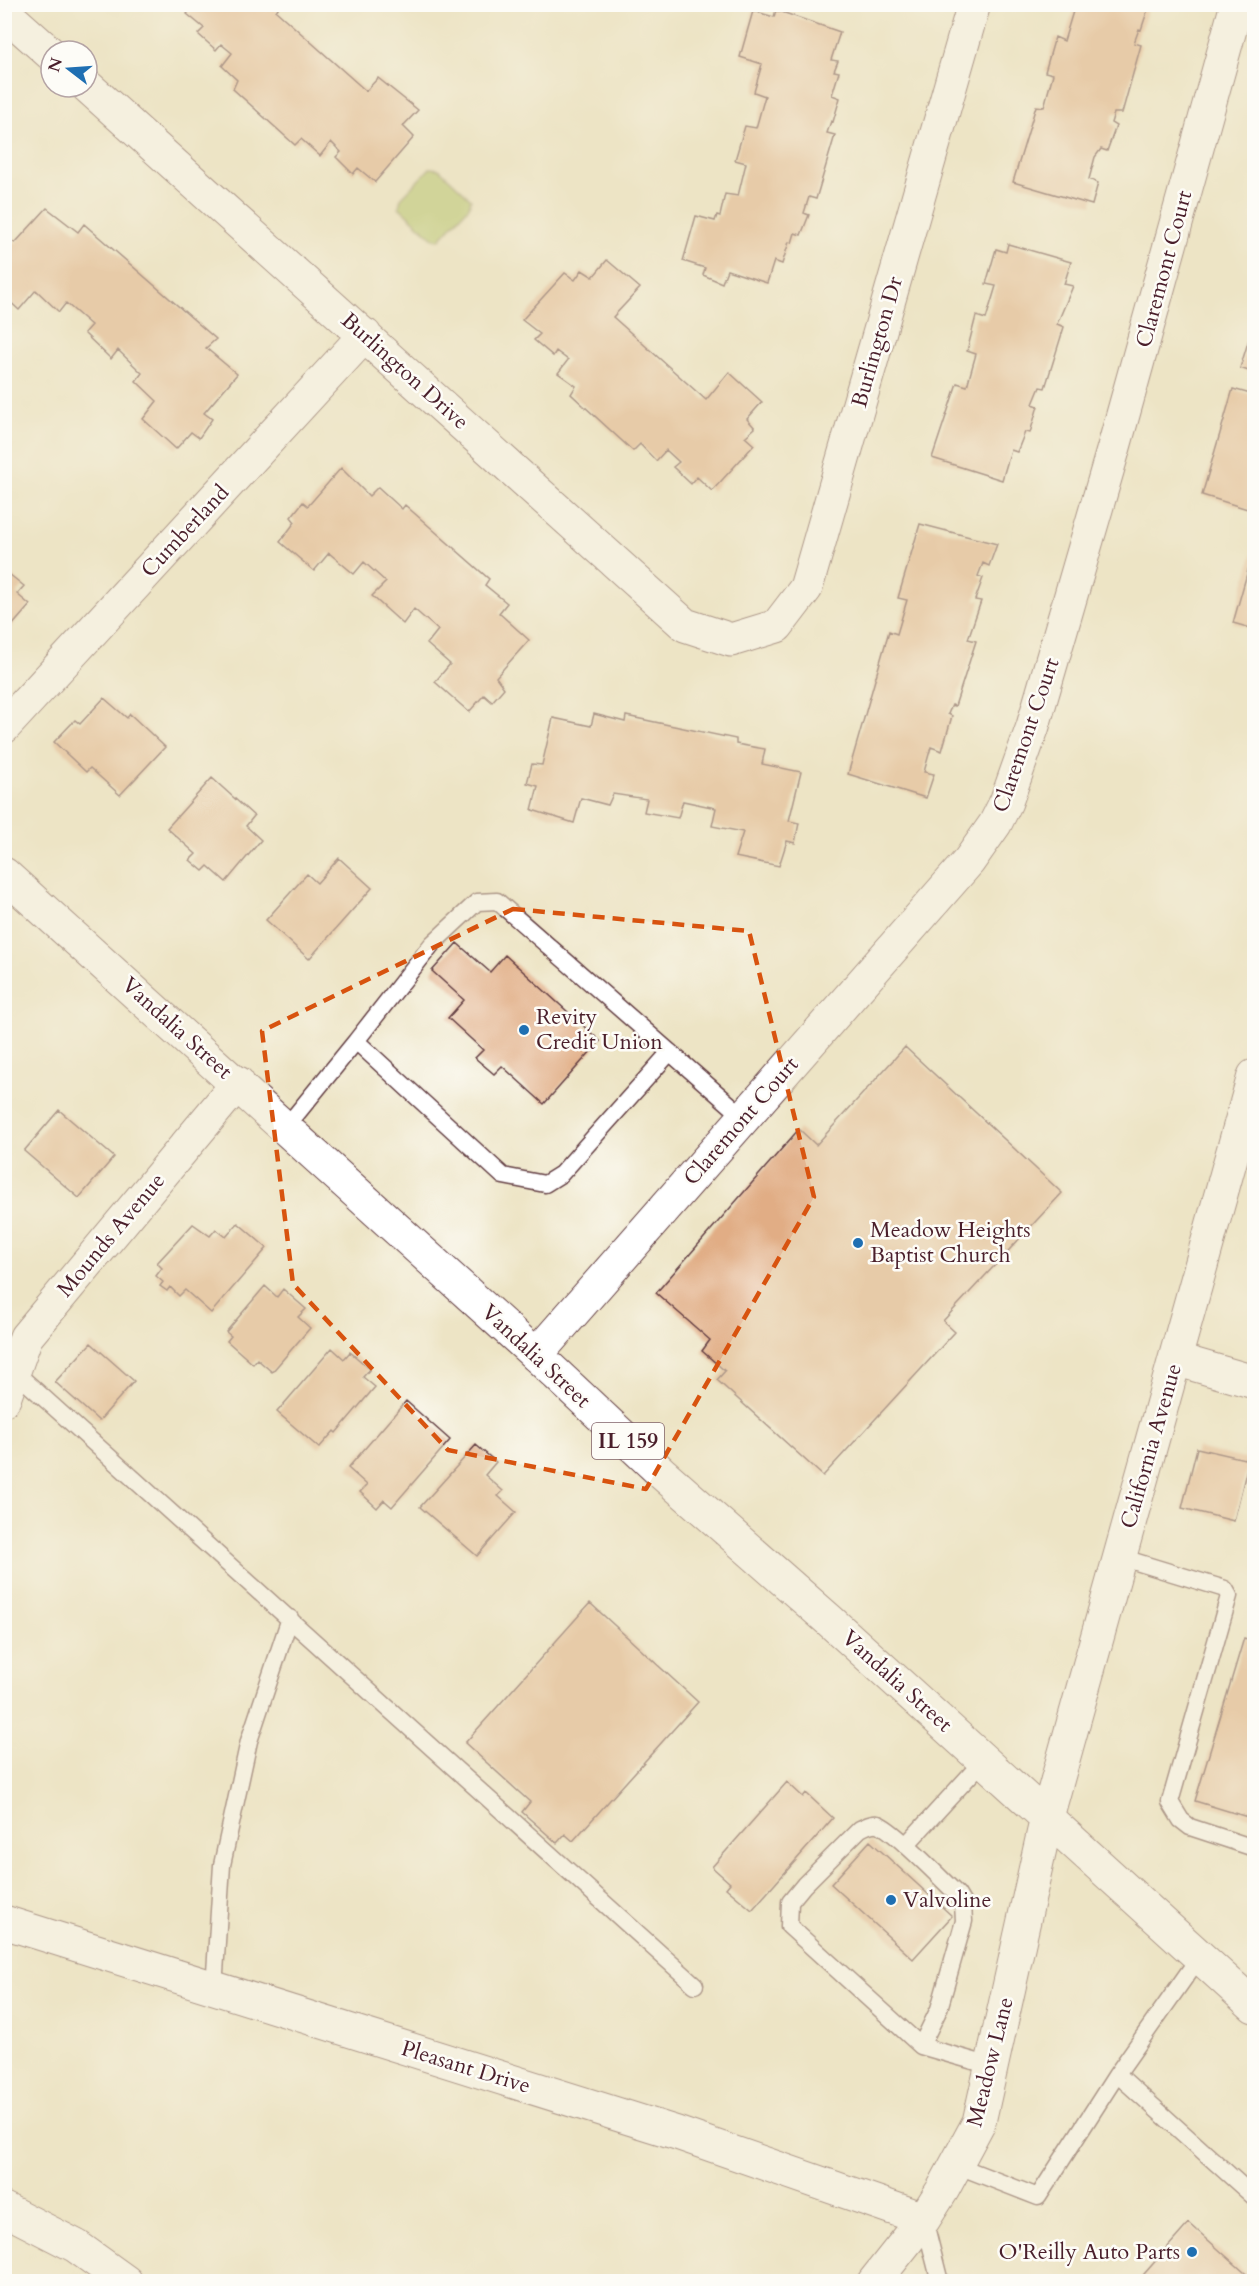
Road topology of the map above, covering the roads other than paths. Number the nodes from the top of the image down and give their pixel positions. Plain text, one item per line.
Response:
1 (974, 4) edge
2 (1237, 4) edge
3 (4, 12) edge
4 (39, 43) edge
5 (99, 97) edge
6 (365, 335) junction
7 (731, 640) joint
8 (4, 727) edge
9 (4, 874) edge
10 (356, 1041) junction
11 (670, 1052) junction
12 (1254, 1076) edge
13 (238, 1083) junction
14 (744, 1117) junction
15 (286, 1128) junction
16 (536, 1355) junction
17 (1175, 1359) junction
18 (1254, 1382) edge
19 (9, 1385) edge
20 (1120, 1557) junction
21 (290, 1618) junction
22 (984, 1760) junction
23 (1047, 1817) junction
24 (906, 1845) junction
25 (1254, 1848) edge
26 (4, 1922) edge
27 (1200, 1956) junction
28 (695, 1985) dead end
29 (213, 1988) junction
30 (1254, 2006) edge
31 (921, 2046) junction
32 (991, 2066) junction
33 (1117, 2073) junction
34 (956, 2165) junction
35 (1254, 2197) edge
36 (4, 2209) edge
37 (924, 2219) junction
38 (126, 2282) edge
39 (874, 2282) edge
40 (940, 2282) edge

1 - 7 street, Burlington Dr
2 - 14 street, Claremont Court
3 - 4 street
5 - 6 street, Burlington Drive
6 - 7 street, Burlington Drive
6 - 8 street, Cumberland
9 - 13 street, Vandalia Street / IL 159
10 - 11 lane
10 - 11 lane
10 - 15 lane
11 - 14 lane
12 - 17 street, California Avenue
13 - 15 street, Vandalia Street / IL 159
13 - 19 street, Mounds Avenue
14 - 16 street, Claremont Court
15 - 16 street, Vandalia Street / IL 159
16 - 22 street, Vandalia Street / IL 159
17 - 18 street
17 - 20 street, California Avenue
19 - 21 lane
20 - 23 street, California Avenue
20 - 25 lane
21 - 28 lane
21 - 29 lane
22 - 23 street, Vandalia Street / IL 159
22 - 24 lane
23 - 27 street, Vandalia Street / IL 159
23 - 32 street, Meadow Lane
24 - 31 lane
24 - 31 lane
26 - 29 street, Pleasant Drive
27 - 30 street, Vandalia Street / IL 159
27 - 33 lane
29 - 37 street, Pleasant Drive
31 - 32 lane
32 - 34 street, Meadow Lane
33 - 34 lane
33 - 35 lane
34 - 37 street, Meadow Lane
36 - 38 street
37 - 39 street, Meadow Lane
37 - 40 lane

